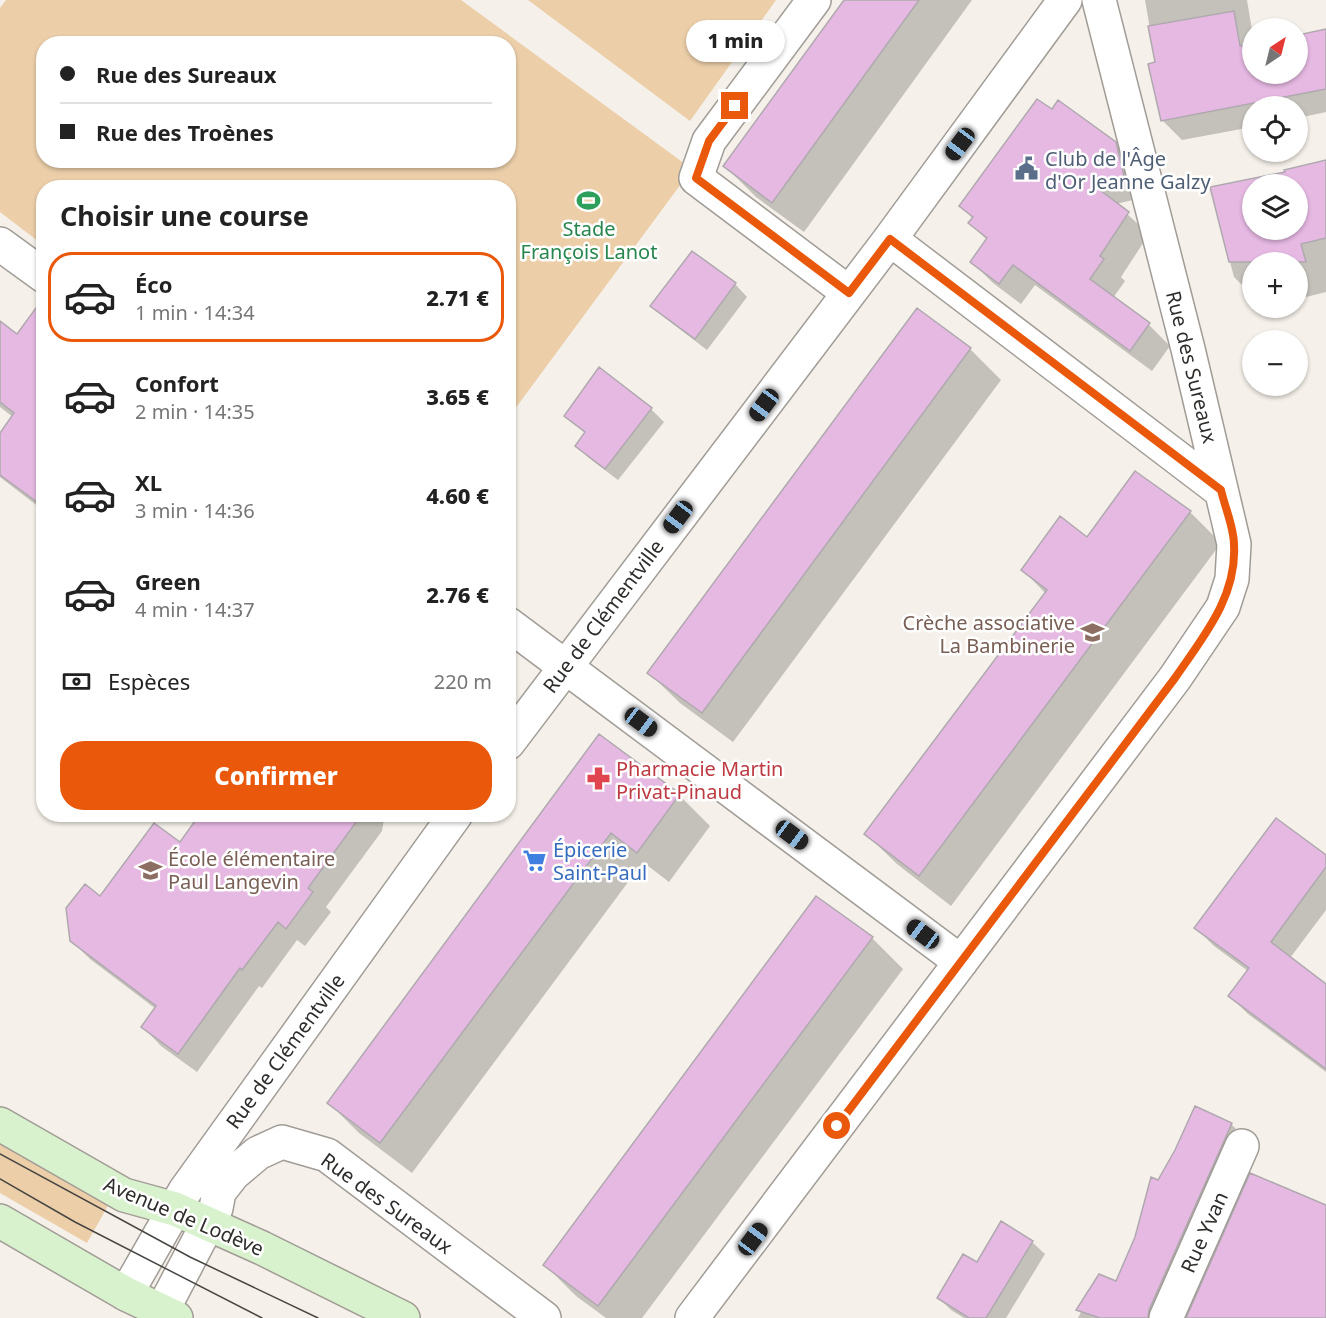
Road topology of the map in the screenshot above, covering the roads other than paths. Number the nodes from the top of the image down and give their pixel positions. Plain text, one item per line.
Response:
1 (814, 0) edge
2 (1065, 0) edge
3 (1099, 0) edge
4 (890, 239) junction
5 (0, 244) edge
6 (36, 270) edge
7 (849, 293) junction
8 (1221, 490) junction
9 (516, 630) edge
10 (564, 667) junction
11 (516, 732) edge
12 (450, 822) edge
13 (961, 962) junction
14 (0, 1124) edge
15 (1242, 1146) dead end
16 (175, 1209) junction
17 (0, 1221) edge
18 (207, 1224) junction
19 (126, 1294) junction
20 (169, 1315) edge
21 (403, 1318) edge
22 (544, 1318) edge
23 (692, 1318) edge
24 (1166, 1318) edge

1 - 7 street
2 - 4 street, Rue de Clémentville
3 - 8 street, Rue des Sureaux
4 - 7 street, Rue de Clémentville
4 - 8 street
5 - 6 street
7 - 10 street, Rue de Clémentville
8 - 13 street, Rue des Sureaux
9 - 10 street
10 - 11 street, Rue de Clémentville
10 - 13 street
12 - 16 street, Rue de Clémentville
13 - 23 street, Rue des Sureaux
14 - 16 street, Avenue de Lodève
15 - 24 street, Rue Yvan
16 - 18 street, Avenue de Lodève
16 - 19 street, Rue de Clémentville
17 - 19 street
18 - 20 street, Rue des Sureaux
18 - 21 street, Avenue de Lodève
18 - 22 street, Rue des Sureaux
19 - 20 street

